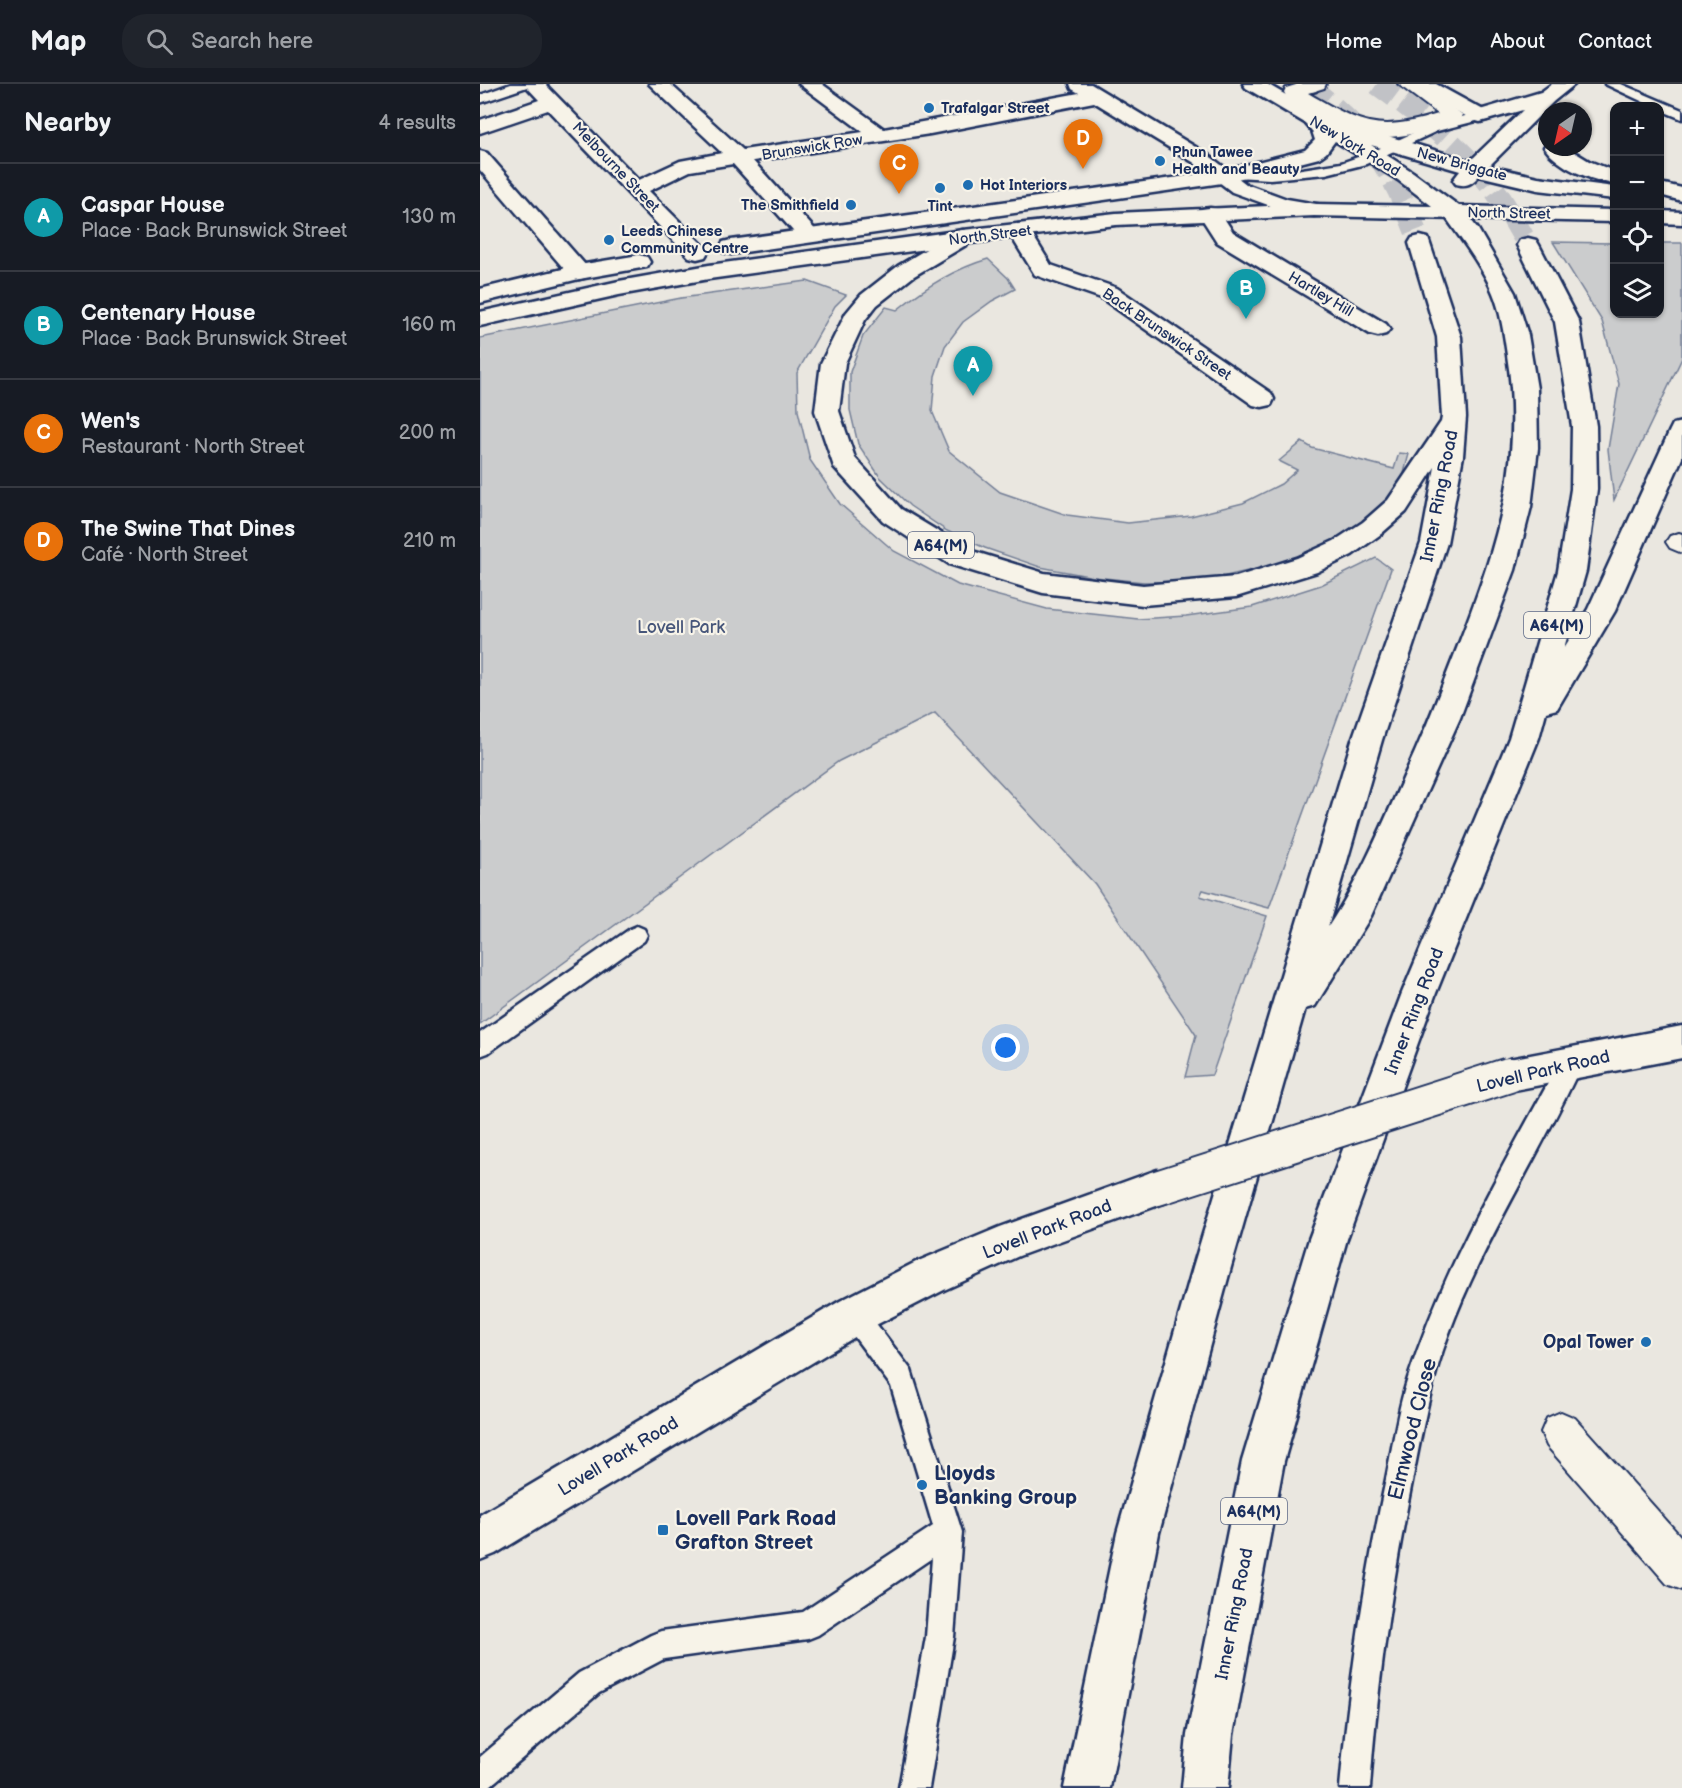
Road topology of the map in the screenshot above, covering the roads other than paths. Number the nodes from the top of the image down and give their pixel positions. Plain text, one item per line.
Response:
1 (523, 84) edge
2 (534, 84) edge
3 (658, 84) edge
4 (809, 84) edge
5 (1077, 84) edge
6 (1253, 84) edge
7 (1407, 84) edge
8 (1422, 84) edge
9 (1565, 84) edge
10 (1611, 84) edge
11 (1311, 85) edge
12 (1097, 96) junction
13 (1547, 97) junction
14 (480, 99) edge
15 (553, 102) junction
16 (1545, 102) edge
17 (1682, 115) edge
18 (1480, 116) junction
19 (1314, 120) junction
20 (480, 127) edge
21 (881, 136) junction
22 (1502, 141) junction
23 (1385, 150) junction
24 (1565, 156) edge
25 (480, 157) edge
26 (739, 158) junction
27 (1475, 169) junction
28 (1229, 175) junction
29 (1610, 177) edge
30 (637, 189) junction
31 (1664, 190) edge
32 (1610, 192) edge
33 (1664, 195) edge
34 (1682, 195) edge
35 (1445, 204) junction
36 (1314, 210) junction
37 (1210, 214) junction
38 (1610, 216) edge
39 (1664, 218) edge
40 (1682, 218) edge
41 (1019, 231) junction
42 (809, 235) junction
43 (963, 237) junction
44 (1419, 243) tunnel mouth
45 (1528, 245) tunnel mouth
46 (697, 252) junction
47 (579, 272) junction
48 (480, 296) edge
49 (579, 296) junction
50 (480, 319) edge
51 (1378, 329) dead end
52 (1262, 399) dead end
53 (1454, 417) junction
54 (1682, 430) edge
55 (1524, 738) junction
56 (637, 935) dead end
57 (1283, 1027) junction
58 (1674, 1043) edge
59 (480, 1046) edge
60 (1571, 1063) junction
61 (854, 1315) junction
62 (1561, 1432) dead end
63 (948, 1532) junction
64 (480, 1539) edge
65 (1682, 1569) edge
66 (480, 1776) edge
67 (914, 1788) edge
68 (1087, 1788) edge
69 (1205, 1788) edge
70 (1355, 1788) edge

1 - 14 lane
2 - 15 main road, Melbourne Street
3 - 26 main road
4 - 21 main road
5 - 12 main road
6 - 19 main road, New York Road
7 - 11 street
8 - 18 main road
9 - 13 main road
10 - 17 lane
12 - 21 main road, Brunswick Row
12 - 28 main road
13 - 16 main road
13 - 18 main road
13 - 22 main road, North Street
15 - 20 main road
15 - 30 main road, Melbourne Street
18 - 22 main road
18 - 23 lane, North Street
19 - 23 main road, New York Road
19 - 28 main road
21 - 26 main road, Brunswick Row
22 - 27 main road, North Street
23 - 27 main road, New Briggate
23 - 28 lane, North Street
23 - 35 main road, New York Road
24 - 29 main road
25 - 47 main road
26 - 30 main road, Brunswick Row
26 - 42 main road
27 - 32 main road, New Briggate
27 - 35 main road, North Street
28 - 36 main road
28 - 42 main road, North Street
30 - 46 main road, Melbourne Street
31 - 34 main road
33 - 34 main road
35 - 36 main road, North Street
35 - 38 main road, North Street
35 - 57 main road
36 - 37 main road, North Street
37 - 41 main road, North Street
37 - 51 main road, Hartley Hill
39 - 40 main road
41 - 43 main road, North Street
41 - 52 main road, Back Brunswick Street
42 - 46 main road, North Street
43 - 49 main road, North Street
43 - 53 main road, A64(M)
44 - 53 main road, Inner Ring Road
45 - 55 main road, Inner Ring Road / A64(M)
46 - 47 main road, North Street
47 - 48 main road, North Street
47 - 49 main road
49 - 50 main road, North Street
53 - 57 main road, Inner Ring Road
54 - 55 main road, A64(M)
55 - 69 main road, Inner Ring Road / A64(M)
56 - 59 lane
57 - 68 main road, Inner Ring Road
58 - 60 main road, Lovell Park Road
60 - 61 main road, Lovell Park Road, bridge
60 - 70 lane, Elmwood Close
61 - 63 lane
61 - 64 main road, Lovell Park Road
62 - 65 street
63 - 66 lane
63 - 67 lane

